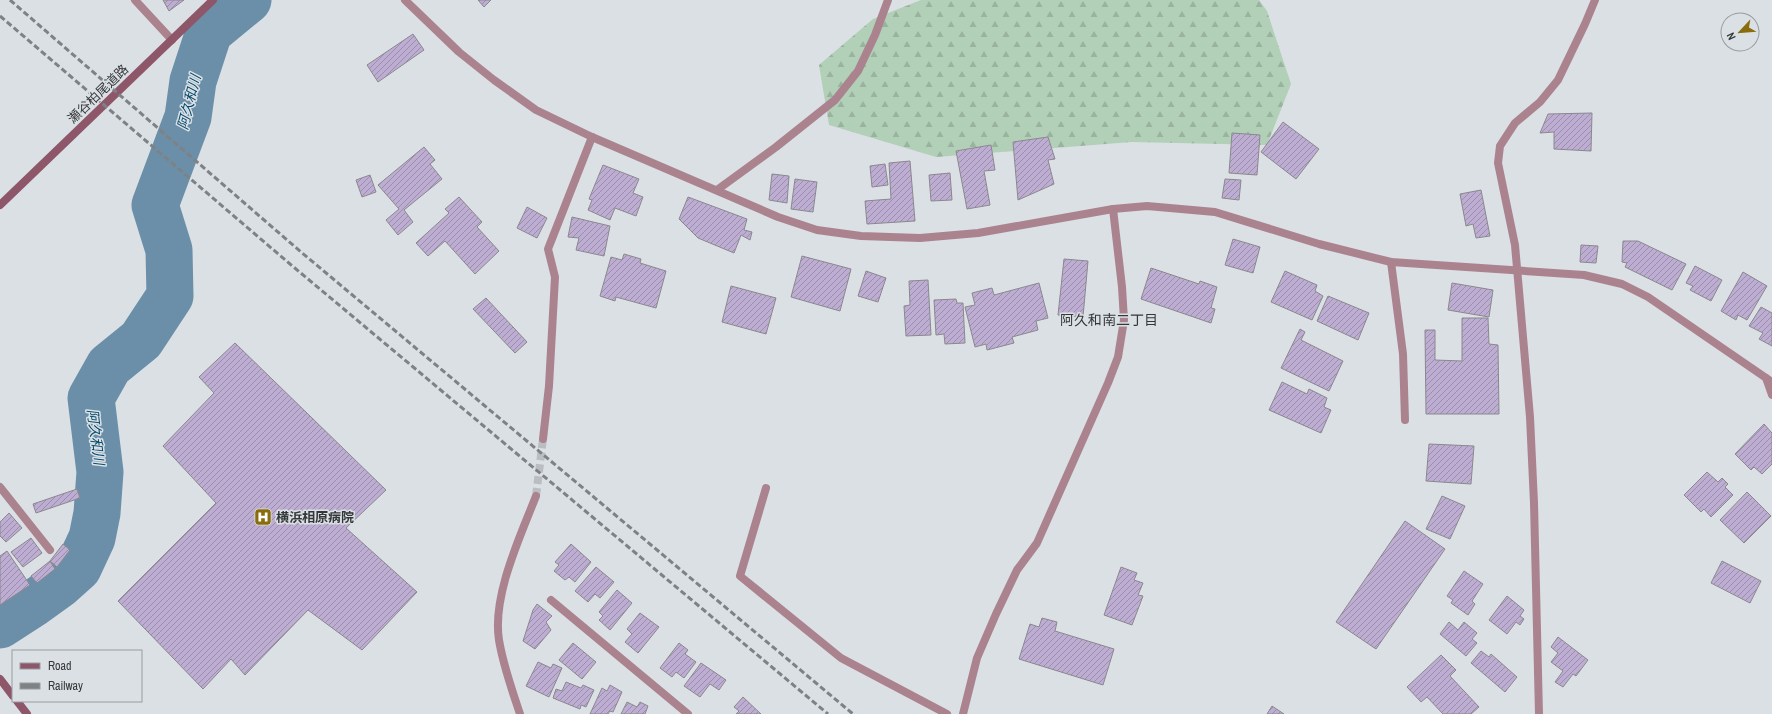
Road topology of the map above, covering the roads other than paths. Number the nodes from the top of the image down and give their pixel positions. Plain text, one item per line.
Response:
1 (135, 0) edge
2 (212, 0) edge
3 (405, 0) edge
4 (888, 0) edge
5 (1595, 0) edge
6 (172, 40) junction
7 (592, 137) junction
8 (718, 190) junction
9 (0, 205) edge
10 (1113, 209) junction
11 (1391, 262) junction
12 (1517, 272) junction
13 (1769, 380) edge
14 (1772, 395) edge
15 (1405, 420) dead end
16 (543, 439) tunnel mouth
17 (0, 487) edge
18 (766, 488) dead end
19 (536, 496) tunnel mouth
20 (50, 550) dead end
21 (551, 600) dead end
22 (0, 679) edge
23 (12, 695) edge
24 (18, 702) edge
25 (27, 714) edge
26 (520, 714) edge
27 (688, 714) edge
28 (948, 714) edge
29 (963, 714) edge
30 (1539, 714) edge

1 - 6 street
2 - 6 main road, 瀬谷柏尾道路
3 - 7 street
4 - 8 street
5 - 12 street
6 - 9 main road, 瀬谷柏尾道路
7 - 8 street
7 - 16 street
8 - 10 street
10 - 11 street
10 - 29 street
11 - 12 street
11 - 15 street
12 - 13 street
12 - 30 street
13 - 14 street
17 - 20 street
18 - 28 street
19 - 26 street
21 - 27 street
22 - 23 main road
24 - 25 main road

